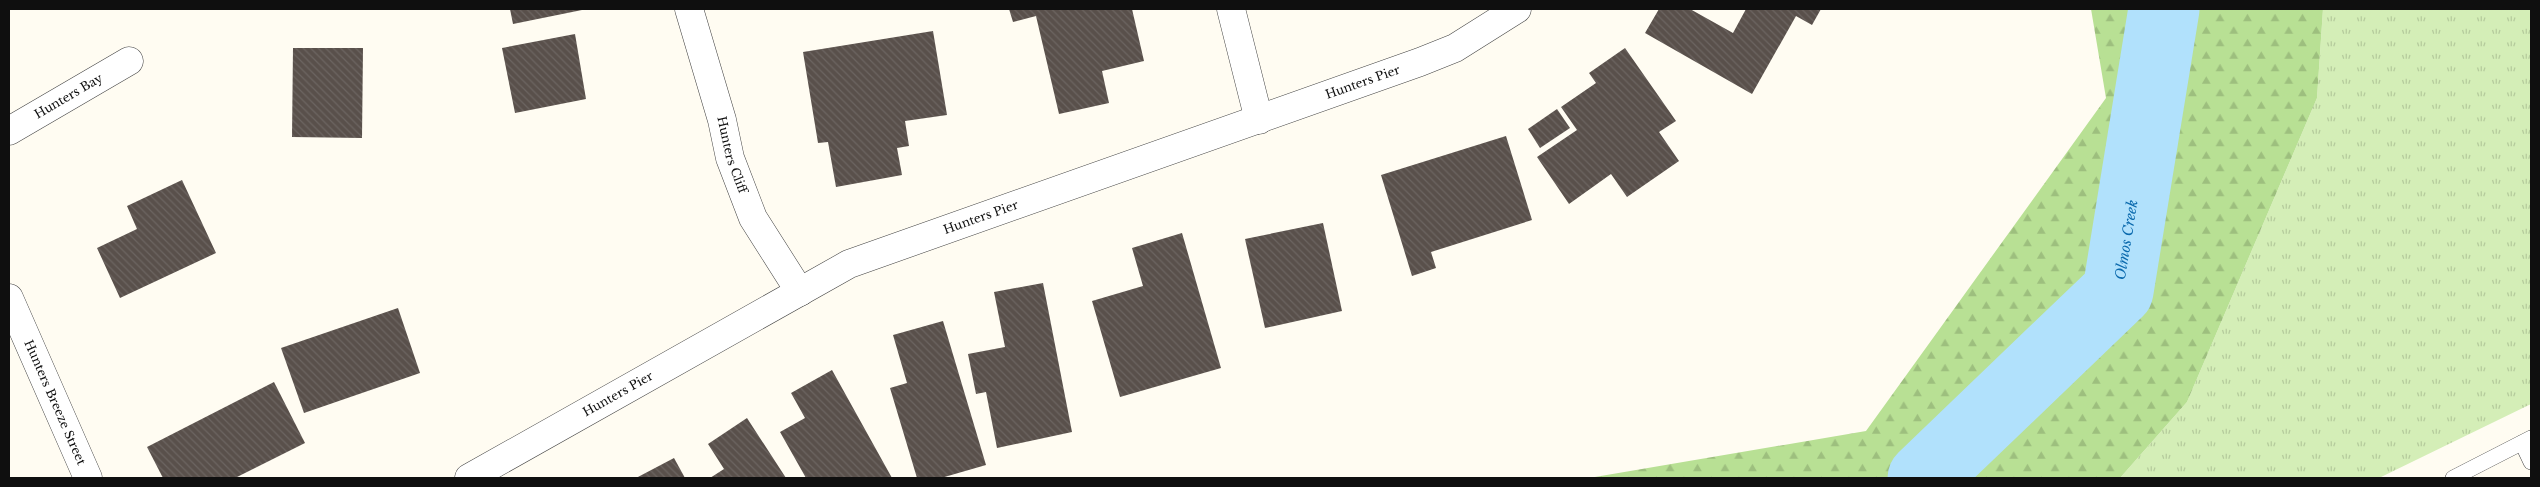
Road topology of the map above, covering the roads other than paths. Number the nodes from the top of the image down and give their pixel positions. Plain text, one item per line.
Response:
1 (690, 9) edge
2 (1231, 9) edge
3 (1517, 9) edge
4 (129, 61) dead end
5 (1259, 120) junction
6 (9, 131) edge
7 (800, 292) junction
8 (9, 298) edge
9 (2526, 441) edge
10 (2531, 462) edge
11 (88, 478) edge
12 (469, 478) edge
13 (2453, 478) edge

1 - 7 street, Hunters Cliff
2 - 5 street
3 - 5 street, Hunters Pier
4 - 6 street, Hunters Bay
5 - 7 street, Hunters Pier
7 - 12 street, Hunters Pier
8 - 11 street, Hunters Breeze Street
9 - 10 lane
9 - 13 lane

